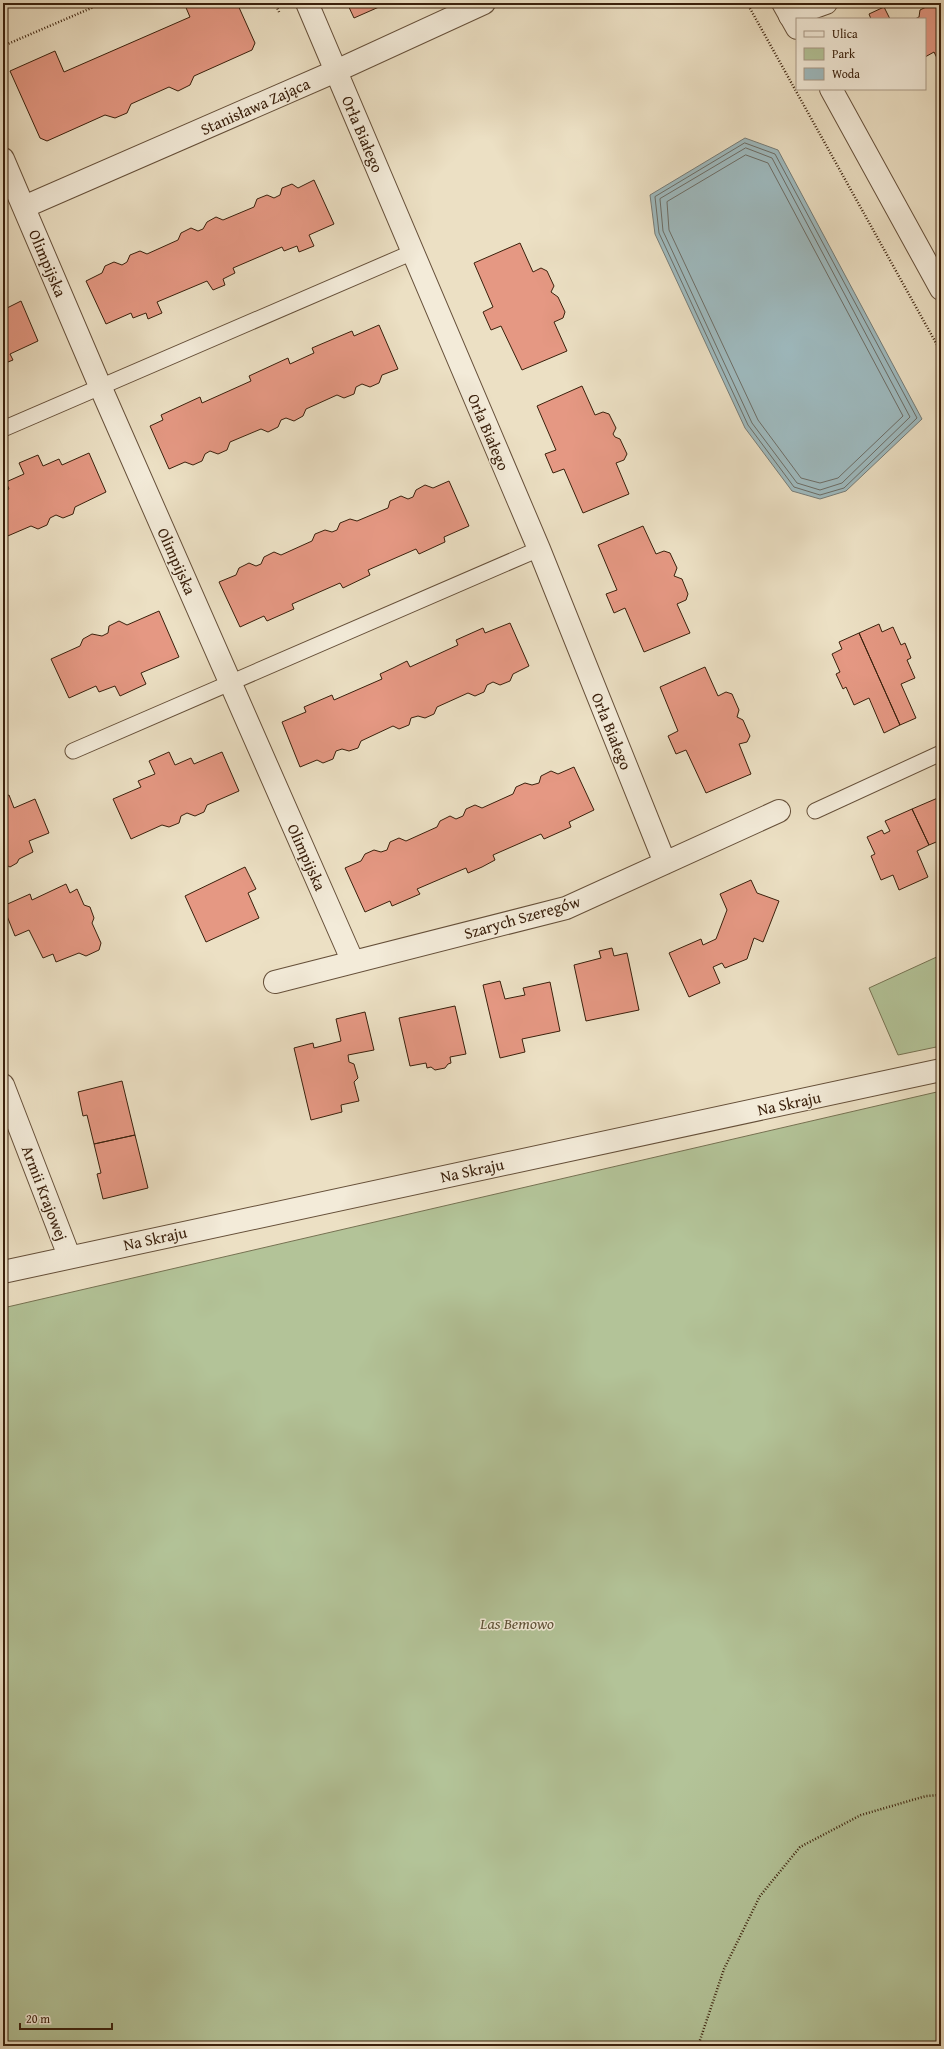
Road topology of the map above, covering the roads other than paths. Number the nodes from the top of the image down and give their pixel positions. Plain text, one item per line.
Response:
1 (306, 3) edge
2 (484, 3) edge
3 (826, 3) edge
4 (790, 16) edge
5 (336, 71) junction
6 (832, 90) edge
7 (3, 159) edge
8 (24, 207) junction
9 (413, 252) junction
10 (941, 289) edge
11 (100, 386) junction
12 (3, 429) edge
13 (539, 549) junction
14 (231, 683) junction
15 (73, 751) dead end
16 (941, 753) edge
17 (779, 811) dead end
18 (815, 811) dead end
19 (665, 863) junction
20 (353, 962) junction
21 (275, 982) dead end
22 (941, 1070) edge
23 (3, 1085) edge
24 (69, 1256) junction
25 (3, 1272) edge

1 - 5 street, Orła Białego
2 - 5 street, Stanisława Zająca
3 - 4 street
5 - 8 street, Stanisława Zająca
5 - 9 street, Orła Białego
6 - 10 street
7 - 8 street, Olimpijska
8 - 11 street, Olimpijska
9 - 11 lane
9 - 13 street, Orła Białego
11 - 12 lane
11 - 14 street, Olimpijska
13 - 14 lane
13 - 19 street, Orła Białego
14 - 15 lane
14 - 20 street, Olimpijska
16 - 18 lane
17 - 19 street, Szarych Szeregów
19 - 20 street, Szarych Szeregów
20 - 21 street, Szarych Szeregów
22 - 24 street, Na Skraju
23 - 24 street, Armii Krajowej
24 - 25 street, Na Skraju

